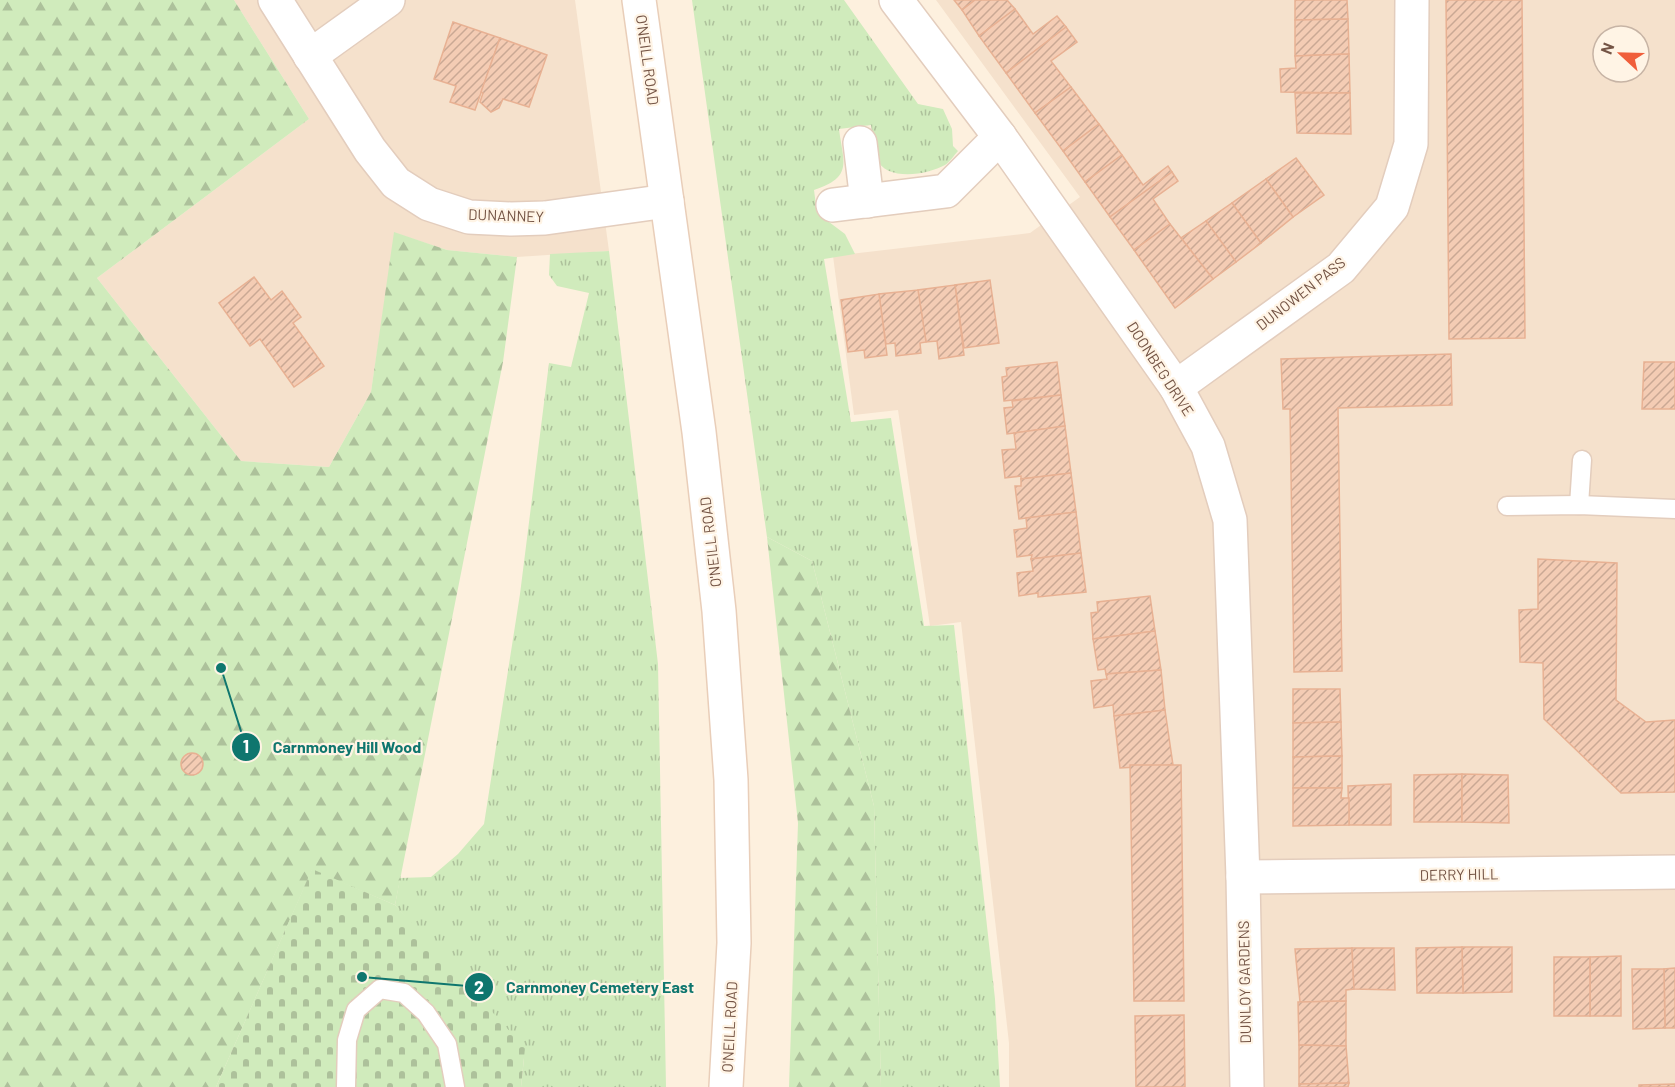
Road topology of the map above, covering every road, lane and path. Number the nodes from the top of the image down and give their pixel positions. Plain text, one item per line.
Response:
1 (275, 0) edge
2 (388, 0) edge
3 (639, 0) edge
4 (896, 0) edge
5 (1412, 0) edge
6 (310, 56) junction
7 (1000, 137) junction
8 (860, 143) dead end
9 (667, 201) junction
10 (867, 201) junction
11 (833, 205) dead end
12 (1176, 387) junction
13 (1582, 460) dead end
14 (1579, 505) junction
15 (1507, 506) dead end
16 (1675, 508) edge
17 (1675, 872) edge
18 (1243, 878) junction
19 (346, 1087) edge
20 (455, 1087) edge
21 (726, 1087) edge
22 (1247, 1087) edge

1 - 6 street, DUNANNEY
2 - 6 street
3 - 9 street, O'NEILL ROAD
4 - 7 street, DOONBEG DRIVE
5 - 12 street, DUNOWEN PASS
6 - 9 street, DUNANNEY
7 - 10 street
7 - 12 street, DOONBEG DRIVE
8 - 10 street
9 - 21 street, O'NEILL ROAD
10 - 11 street
12 - 18 street, DOONBEG DRIVE
13 - 14 lane
14 - 15 lane
14 - 16 lane
17 - 18 street, DERRY HILL
18 - 22 street, DUNLOY GARDENS
19 - 20 lane

